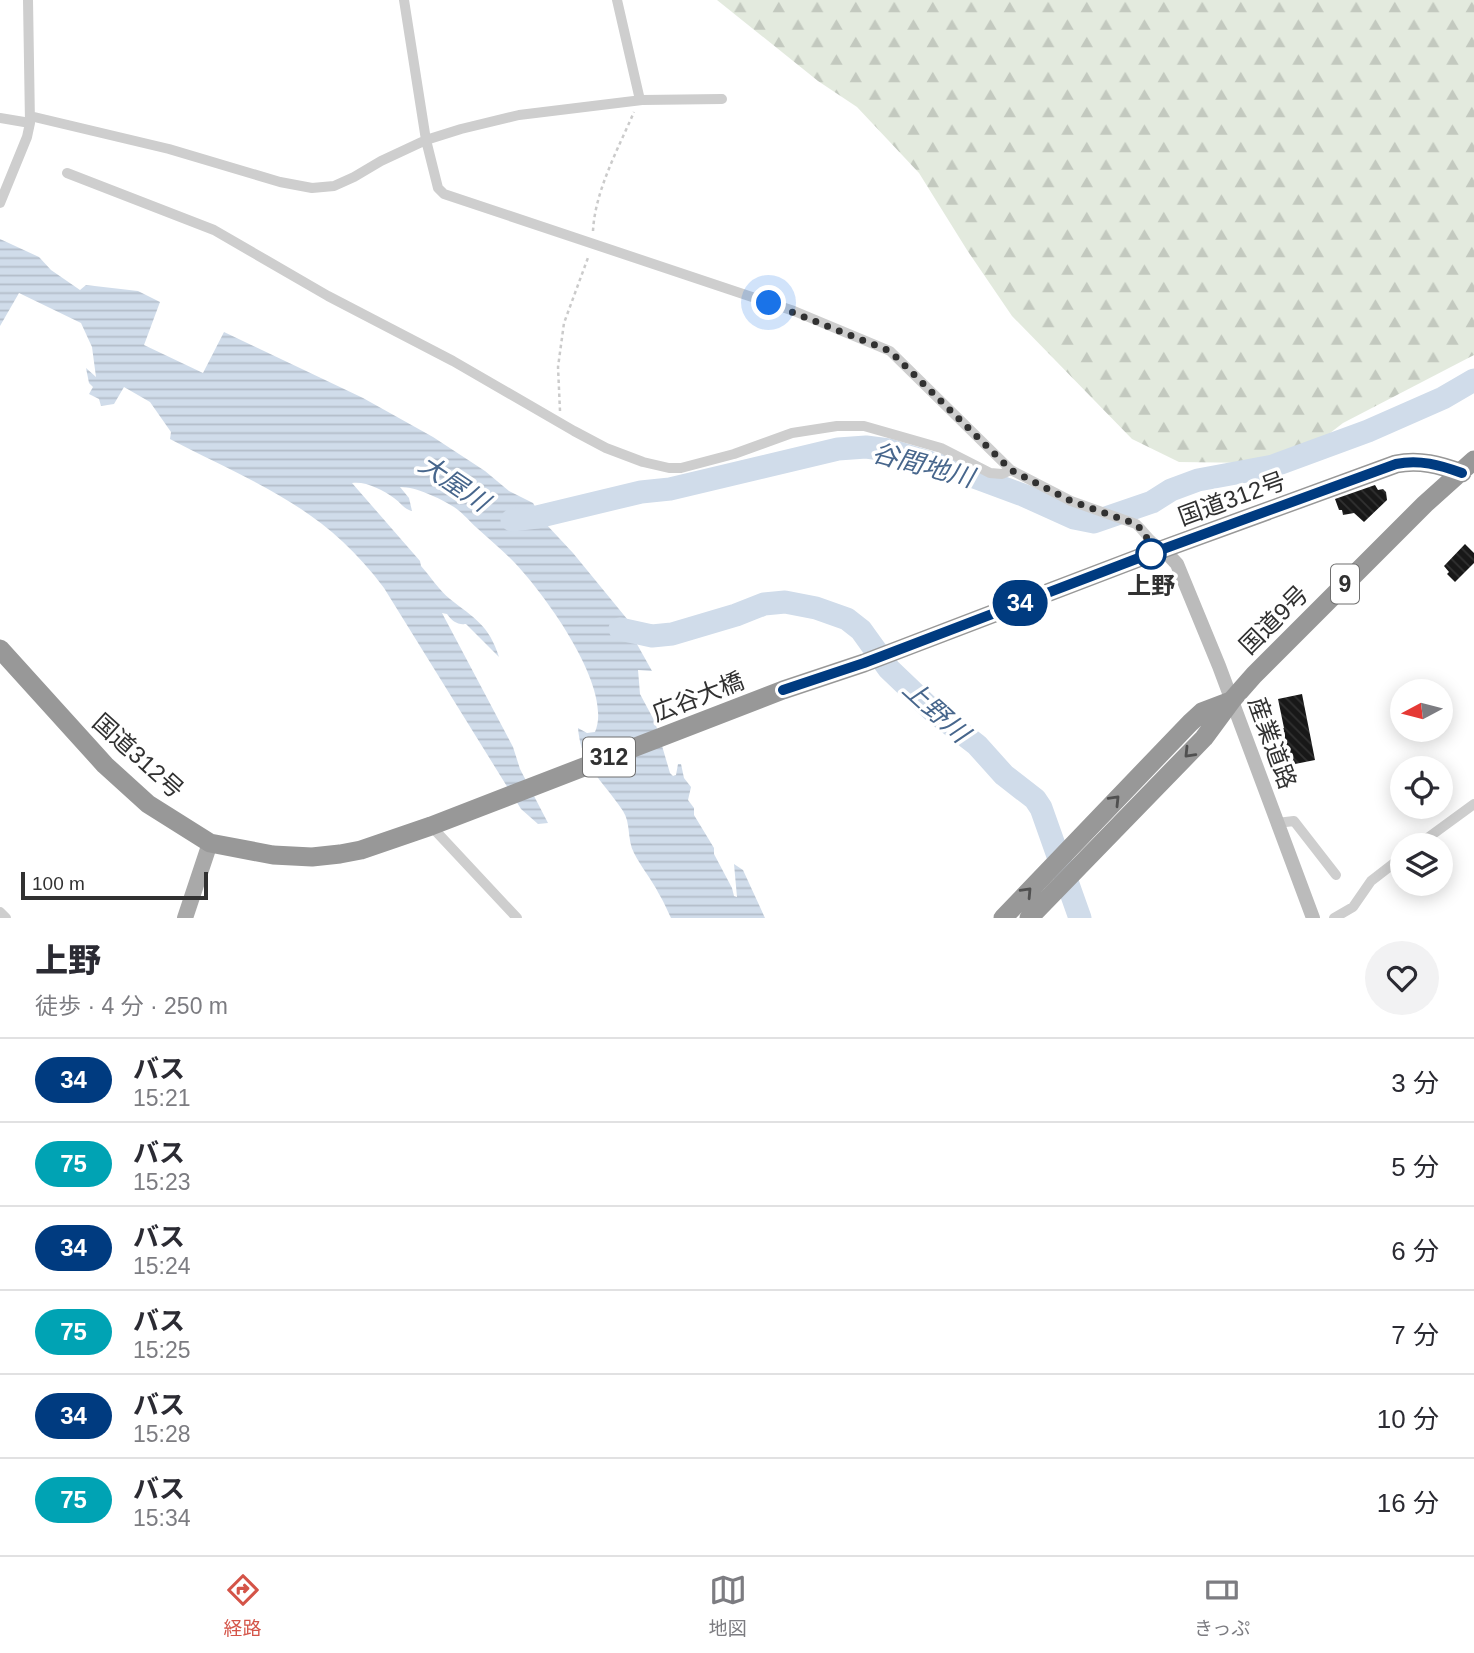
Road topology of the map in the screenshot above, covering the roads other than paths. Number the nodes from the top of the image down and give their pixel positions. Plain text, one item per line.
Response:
1 (28, 0) edge
2 (404, 0) edge
3 (617, 0) edge
4 (722, 99) dead end
5 (640, 100) junction
6 (0, 118) edge
7 (30, 120) junction
8 (426, 140) junction
9 (67, 173) dead end
10 (0, 203) edge
11 (1011, 470) junction
12 (1470, 471) edge
13 (1163, 549) junction
14 (0, 649) edge
15 (783, 690) joint
16 (1231, 700) junction
17 (1474, 804) edge
18 (1277, 823) junction
19 (433, 825) junction
20 (1434, 833) edge
21 (210, 843) junction
22 (1390, 866) edge
23 (1336, 875) dead end
24 (0, 912) edge
25 (6, 918) edge
26 (185, 918) edge
27 (517, 918) edge
28 (1003, 918) edge
29 (1029, 918) edge
30 (1314, 918) edge
31 (1335, 918) edge

1 - 7 street
2 - 8 street
3 - 5 street
4 - 5 street
5 - 8 street
6 - 7 street
7 - 8 street
7 - 10 street
8 - 11 street
9 - 11 street
11 - 13 street
12 - 13 highway, 国道312号 / 312
12 - 16 highway, 国道9号 / 9
13 - 15 highway, 国道312号 / 312
13 - 16 street, 産業道路
14 - 21 highway, 国道312号 / 312
15 - 19 highway, 広谷大橋 / 312
16 - 18 street, 産業道路
28 -> 16 highway, 国道9号 / 9
16 -> 29 highway, 国道9号 / 9
17 - 20 street
18 - 23 street
18 - 30 street, 産業道路
19 - 21 highway, 国道312号 / 312
19 - 27 street
21 - 26 main road
22 - 31 street
24 - 25 street

